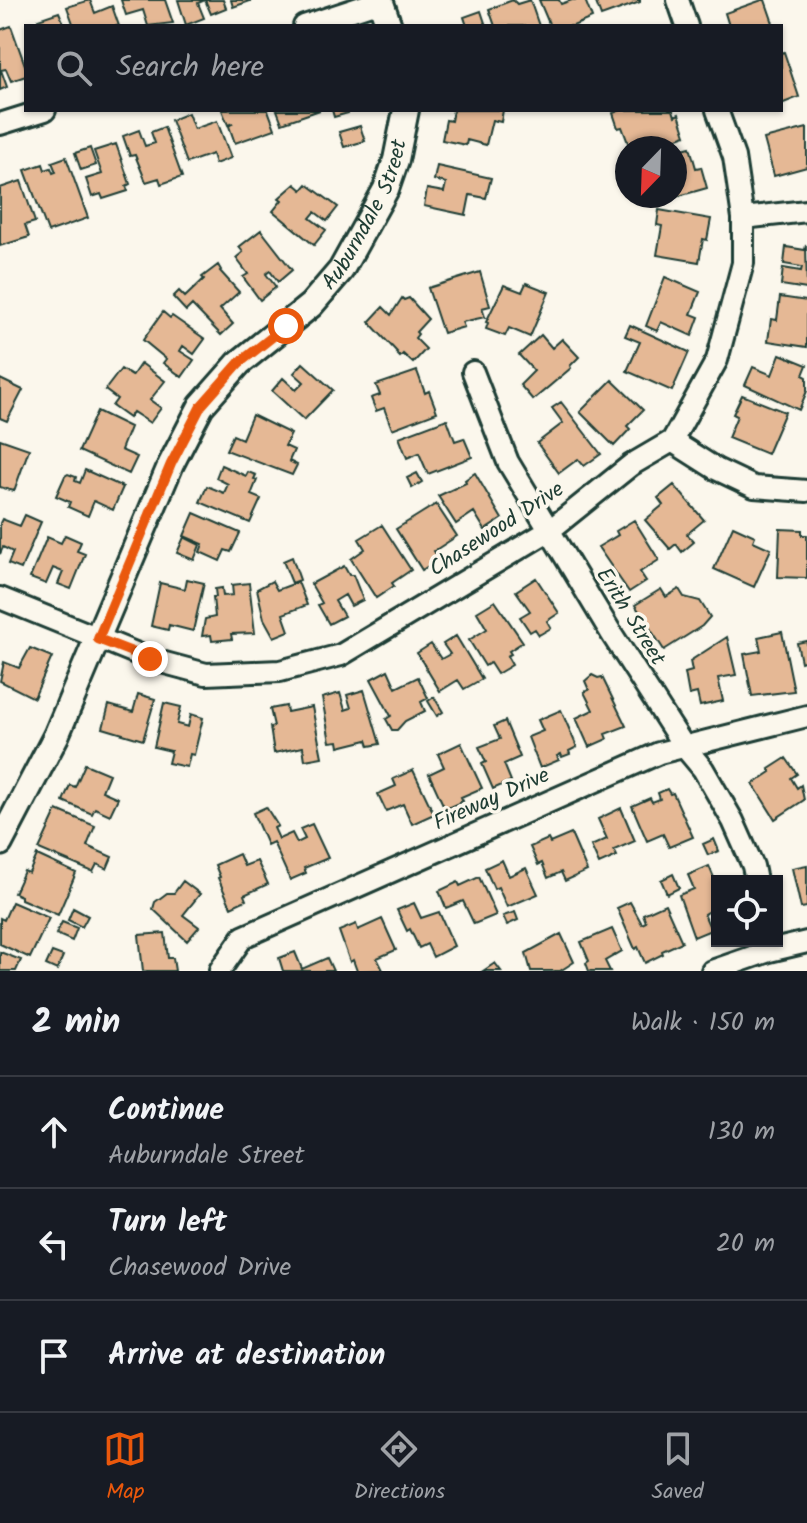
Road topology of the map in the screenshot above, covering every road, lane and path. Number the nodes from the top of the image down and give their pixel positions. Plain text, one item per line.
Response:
1 (381, 0) edge
2 (678, 0) edge
3 (310, 24) edge
4 (388, 24) edge
5 (686, 24) edge
6 (39, 112) edge
7 (406, 112) edge
8 (718, 112) edge
9 (0, 124) edge
10 (807, 211) edge
11 (743, 218) junction
12 (473, 372) dead end
13 (672, 441) junction
14 (807, 491) edge
15 (550, 530) junction
16 (0, 598) edge
17 (98, 639) junction
18 (807, 716) edge
19 (683, 745) junction
20 (0, 843) edge
21 (755, 875) edge
22 (807, 942) edge
23 (783, 944) edge
24 (766, 947) edge
25 (220, 970) edge
26 (712, 971) edge

1 - 3 street
1 - 4 street
2 - 5 street
6 - 9 street
7 - 17 street, Auburndale Street
8 - 11 street
10 - 11 street
11 - 13 street
12 - 15 street, Erith Street
13 - 14 street
13 - 15 street, Chasewood Drive
15 - 17 street, Chasewood Drive
15 - 19 street, Erith Street
16 - 17 street, Chasewood Drive
17 - 20 street, Auburndale Street
18 - 19 street, Fireway Drive
19 - 21 street, Erith Street
19 - 25 street, Fireway Drive
22 - 23 street
24 - 26 street

